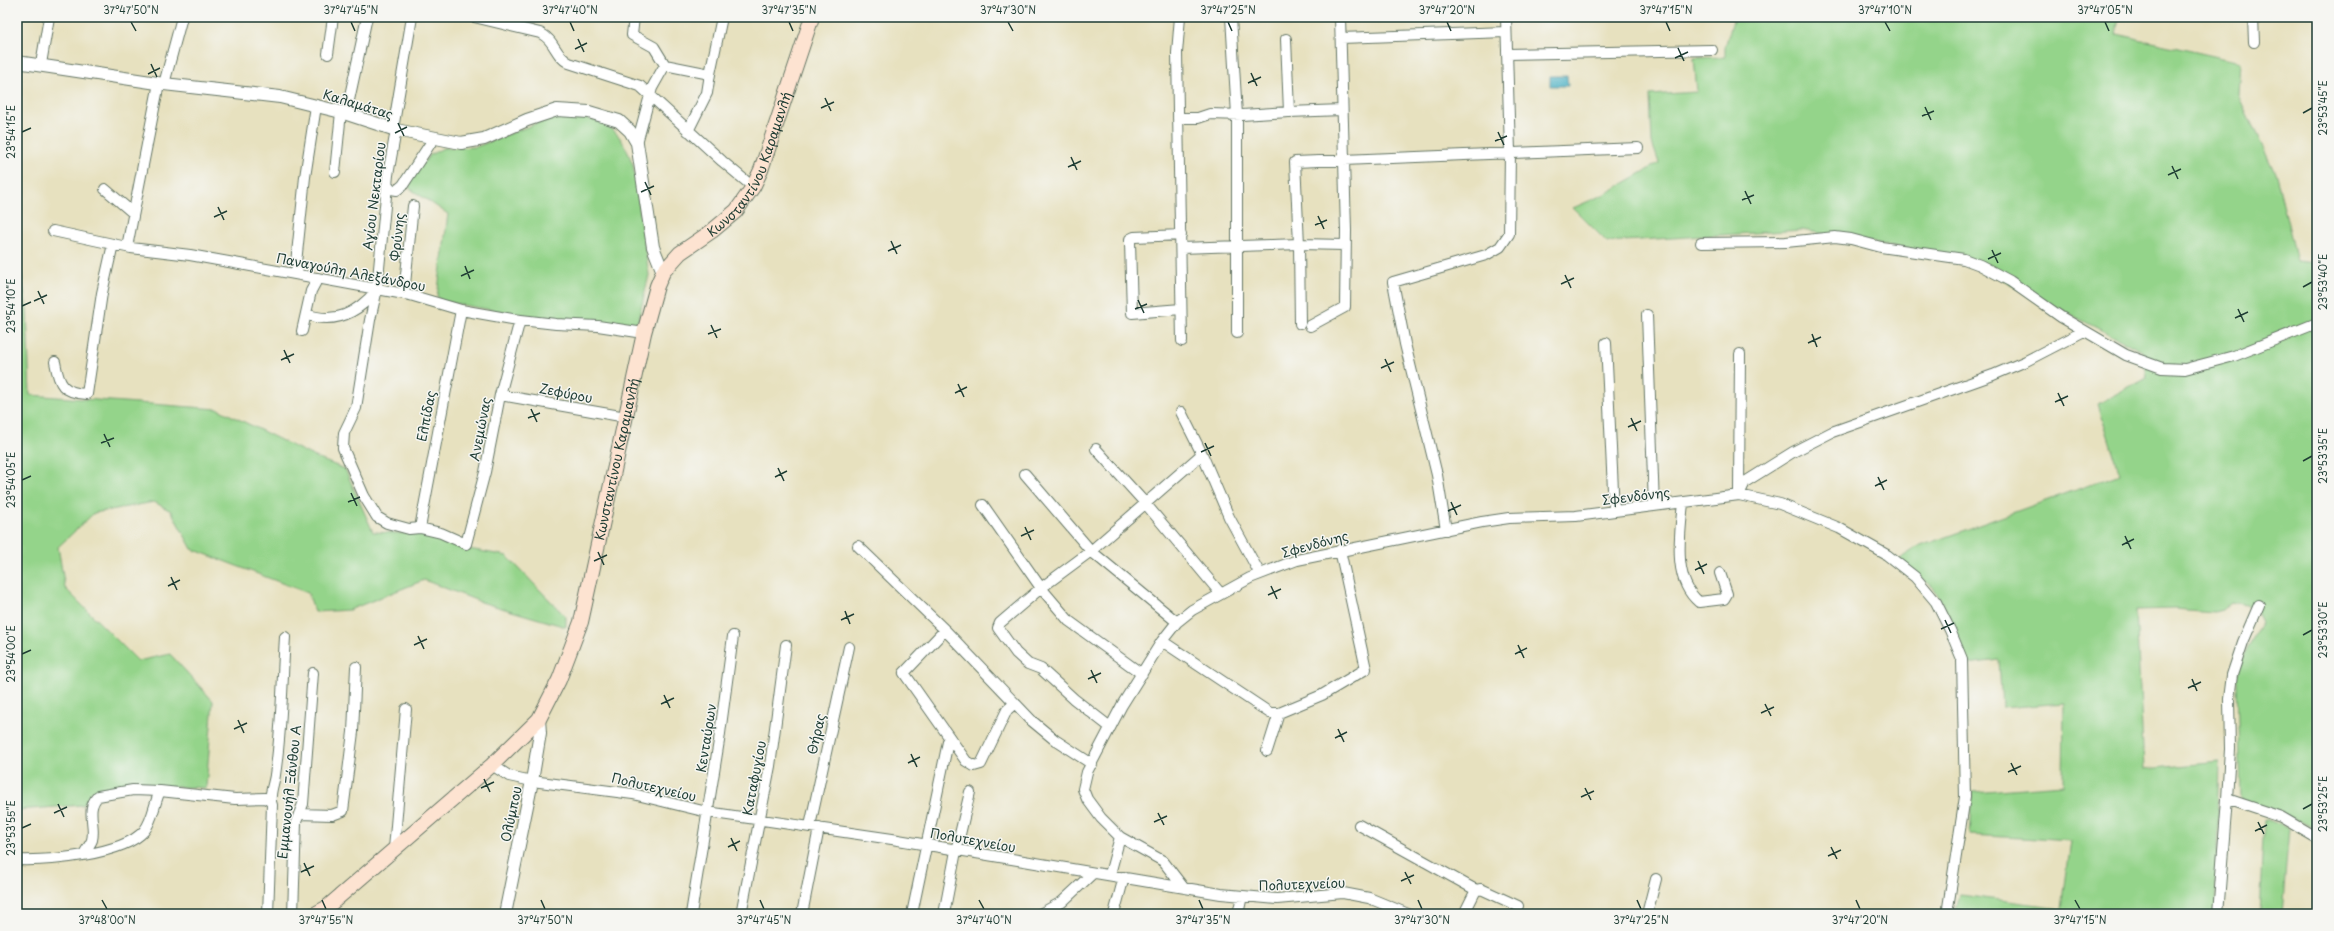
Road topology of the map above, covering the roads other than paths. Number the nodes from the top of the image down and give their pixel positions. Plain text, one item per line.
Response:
1 (49, 17) edge
2 (182, 17) edge
3 (333, 17) edge
4 (366, 17) edge
5 (412, 17) edge
6 (474, 17) edge
7 (634, 17) edge
8 (722, 17) edge
9 (812, 17) edge
10 (1180, 17) edge
11 (1231, 17) edge
12 (1340, 17) edge
13 (1506, 17) edge
14 (2254, 17) edge
15 (1506, 32) junction
16 (1341, 38) junction
17 (1286, 39) dead end
18 (2254, 42) dead end
19 (1712, 50) dead end
20 (328, 54) dead end
21 (1508, 54) junction
22 (17, 62) edge
23 (40, 64) junction
24 (665, 65) junction
25 (710, 74) junction
26 (162, 83) junction
27 (650, 94) junction
28 (316, 106) junction
29 (1342, 110) junction
30 (1290, 112) junction
31 (343, 113) junction
32 (1237, 115) junction
33 (1178, 118) junction
34 (394, 129) junction
35 (688, 131) junction
36 (434, 138) junction
37 (637, 143) junction
38 (1638, 148) dead end
39 (1510, 152) junction
40 (1344, 159) junction
41 (335, 172) dead end
42 (388, 185) junction
43 (753, 187) junction
44 (105, 189) dead end
45 (413, 206) dead end
46 (133, 213) junction
47 (53, 231) dead end
48 (1181, 235) junction
49 (1701, 243) dead end
50 (113, 244) junction
51 (1300, 244) junction
52 (1345, 245) junction
53 (127, 247) junction
54 (1237, 247) junction
55 (1181, 248) junction
56 (663, 272) junction
57 (298, 274) junction
58 (318, 278) junction
59 (377, 289) junction
60 (404, 294) junction
61 (1181, 309) junction
62 (461, 310) junction
63 (306, 314) junction
64 (1647, 315) dead end
65 (520, 320) junction
66 (2317, 322) edge
67 (2084, 330) junction
68 (302, 331) dead end
69 (644, 333) junction
70 (1237, 333) dead end
71 (1182, 341) dead end
72 (1606, 343) dead end
73 (1740, 354) dead end
74 (55, 362) dead end
75 (500, 395) junction
76 (1182, 412) dead end
77 (626, 417) junction
78 (1096, 449) dead end
79 (1202, 454) junction
80 (1026, 474) dead end
81 (1739, 495) junction
82 (1145, 503) junction
83 (1682, 503) junction
84 (983, 505) dead end
85 (1654, 506) junction
86 (1614, 511) junction
87 (420, 528) junction
88 (1446, 530) junction
89 (466, 544) joint
90 (858, 546) dead end
91 (1340, 550) junction
92 (1091, 551) junction
93 (1720, 573) dead end
94 (1260, 574) junction
95 (1041, 588) junction
96 (1221, 594) junction
97 (2259, 605) dead end
98 (1177, 622) junction
99 (945, 630) junction
100 (733, 636) dead end
101 (285, 637) dead end
102 (1162, 641) junction
103 (786, 645) dead end
104 (849, 647) dead end
105 (356, 667) dead end
106 (313, 673) dead end
107 (1142, 674) junction
108 (1015, 703) junction
109 (406, 709) dead end
110 (1279, 713) junction
111 (539, 719) junction
112 (1110, 727) junction
113 (949, 737) junction
114 (1267, 751) dead end
115 (1092, 764) junction
116 (492, 765) junction
117 (532, 781) junction
118 (160, 791) junction
119 (970, 792) dead end
120 (2227, 799) junction
121 (270, 801) junction
122 (706, 812) junction
123 (299, 814) junction
124 (759, 820) junction
125 (1359, 825) dead end
126 (814, 827) junction
127 (1120, 837) junction
128 (2317, 838) edge
129 (925, 845) junction
130 (394, 849) junction
131 (956, 850) junction
132 (84, 854) junction
133 (17, 860) edge
134 (1092, 874) junction
135 (1110, 874) junction
136 (1124, 877) junction
137 (1656, 878) dead end
138 (1183, 887) junction
139 (1476, 890) junction
140 (1242, 896) junction
141 (1062, 902) junction
142 (1518, 906) dead end
143 (268, 914) edge
144 (293, 914) edge
145 (315, 914) edge
146 (505, 914) edge
147 (691, 914) edge
148 (741, 914) edge
149 (802, 914) edge
150 (912, 914) edge
151 (944, 914) edge
152 (1040, 914) edge
153 (1060, 914) edge
154 (1114, 914) edge
155 (1238, 914) edge
156 (1408, 914) edge
157 (1464, 914) edge
158 (1647, 914) edge
159 (1947, 914) edge
160 (2218, 914) edge

1 - 23 street
2 - 26 street
3 - 20 street
4 - 31 street
5 - 34 street, Αγίου Νεκταρίου
6 - 27 street
7 - 24 street
8 - 25 street
9 - 43 main road, Κωνσταντίνου Καραμανλή
10 - 33 street
11 - 32 street
12 - 16 street
13 - 15 street
14 - 18 street
15 - 16 street
15 - 21 street
16 - 29 street
17 - 30 street
19 - 21 street
21 - 39 street
22 - 23 street, Καλαμάτας
23 - 26 street, Καλαμάτας
24 - 25 street
24 - 27 street
25 - 35 street
26 - 28 street, Καλαμάτας
26 - 46 street
27 - 35 street
27 - 37 street
28 - 31 street, Καλαμάτας
28 - 57 street
29 - 30 street
29 - 40 street
30 - 32 street
31 - 34 street, Καλαμάτας
31 - 41 street
32 - 33 street
32 - 54 street
33 - 48 street
34 - 36 street, Καλαμάτας
34 - 42 street, Αγίου Νεκταρίου
35 - 43 street
36 - 37 street, Καλαμάτας
36 - 42 street
37 - 56 street, Καλαμάτας
38 - 39 street
39 - 40 street
39 - 88 street
40 - 51 street
40 - 52 street
42 - 59 street, Αγίου Νεκταρίου
43 - 56 main road, Κωνσταντίνου Καραμανλή
44 - 46 street
45 - 60 street, Φρύνης
46 - 53 street
47 - 50 street, Παναγούλη Αλεξάνδρου
48 - 55 street
48 - 61 street
49 - 67 street
50 - 53 street, Παναγούλη Αλεξάνδρου
50 - 74 street
51 - 52 street
51 - 52 street
51 - 54 street
53 - 57 street, Παναγούλη Αλεξάνδρου
54 - 55 street
54 - 70 street
55 - 61 street
56 - 69 main road, Κωνσταντίνου Καραμανλή
57 - 58 street, Παναγούλη Αλεξάνδρου
58 - 59 street, Παναγούλη Αλεξάνδρου
58 - 63 street
59 - 60 street, Παναγούλη Αλεξάνδρου
59 - 63 street
59 - 87 street, Αγίου Νεκταρίου
60 - 62 street, Παναγούλη Αλεξάνδρου
61 - 71 street
62 - 65 street, Παναγούλη Αλεξάνδρου
62 - 87 street, Ελπίδας
63 - 68 street
64 - 85 street
65 - 69 street, Παναγούλη Αλεξάνδρου
65 - 75 street, Ανεμώνας
66 - 67 street
67 - 81 street
69 - 77 main road, Κωνσταντίνου Καραμανλή
72 - 86 street
73 - 81 street
75 - 77 street, Ζεφύρου
75 - 89 street, Ανεμώνας
76 - 79 street
77 - 111 main road, Κωνσταντίνου Καραμανλή
78 - 82 street
79 - 82 street
79 - 94 street
80 - 92 street
81 - 83 street, Σφενδόνης
81 - 159 street
82 - 92 street
82 - 96 street
83 - 85 street, Σφενδόνης
83 - 93 street
84 - 95 street
85 - 86 street, Σφενδόνης
86 - 88 street, Σφενδόνης
87 - 89 street, Αγίου Νεκταρίου
88 - 91 street, Σφενδόνης
90 - 99 street
91 - 94 street, Σφενδόνης
91 - 110 street
92 - 95 street
92 - 98 street
94 - 96 street, Σφενδόνης
95 - 107 street
95 - 112 street
96 - 98 street, Σφενδόνης
97 - 120 street
98 - 102 street, Σφενδόνης
99 - 108 street
99 - 113 street
100 - 122 street, Κενταύρων
101 - 121 street
102 - 107 street, Σφενδόνης
102 - 110 street
103 - 124 street, Καταφυγίου
104 - 126 street, Θήρας
105 - 123 street
106 - 123 street, Εμμανουήλ Ξάνθου Α
107 - 112 street, Σφενδόνης
108 - 113 street
108 - 115 street
109 - 130 street
110 - 114 street
111 - 116 main road, Κωνσταντίνου Καραμανλή
111 - 117 street, Ολύμπου
112 - 115 street, Σφενδόνης
113 - 129 street
115 - 127 street, Σφενδόνης
116 - 117 street, Πολυτεχνείου
116 - 130 main road, Κωνσταντίνου Καραμανλή
117 - 122 street, Πολυτεχνείου
117 - 146 street, Ολύμπου
118 - 121 street
118 - 132 street
118 - 132 street
119 - 131 street
120 - 128 street
120 - 160 street
121 - 143 street
122 - 124 street, Πολυτεχνείου
122 - 147 street, Κενταύρων
123 - 144 street, Εμμανουήλ Ξάνθου Α
124 - 126 street, Πολυτεχνείου
124 - 148 street, Καταφυγίου
125 - 139 street
126 - 129 street, Πολυτεχνείου
126 - 149 street, Θήρας
127 - 135 street
127 - 138 street
129 - 131 street, Πολυτεχνείου
129 - 150 street
130 - 145 main road, Κωνσταντίνου Καραμανλή
131 - 134 street, Πολυτεχνείου
131 - 151 street
132 - 133 street
134 - 135 street, Πολυτεχνείου
134 - 141 street
135 - 136 street, Πολυτεχνείου
136 - 138 street, Πολυτεχνείου
136 - 154 street
137 - 158 street
138 - 140 street, Πολυτεχνείου
139 - 142 street
139 - 157 street
140 - 155 street
140 - 156 street, Πολυτεχνείου
141 - 152 street
141 - 153 street

